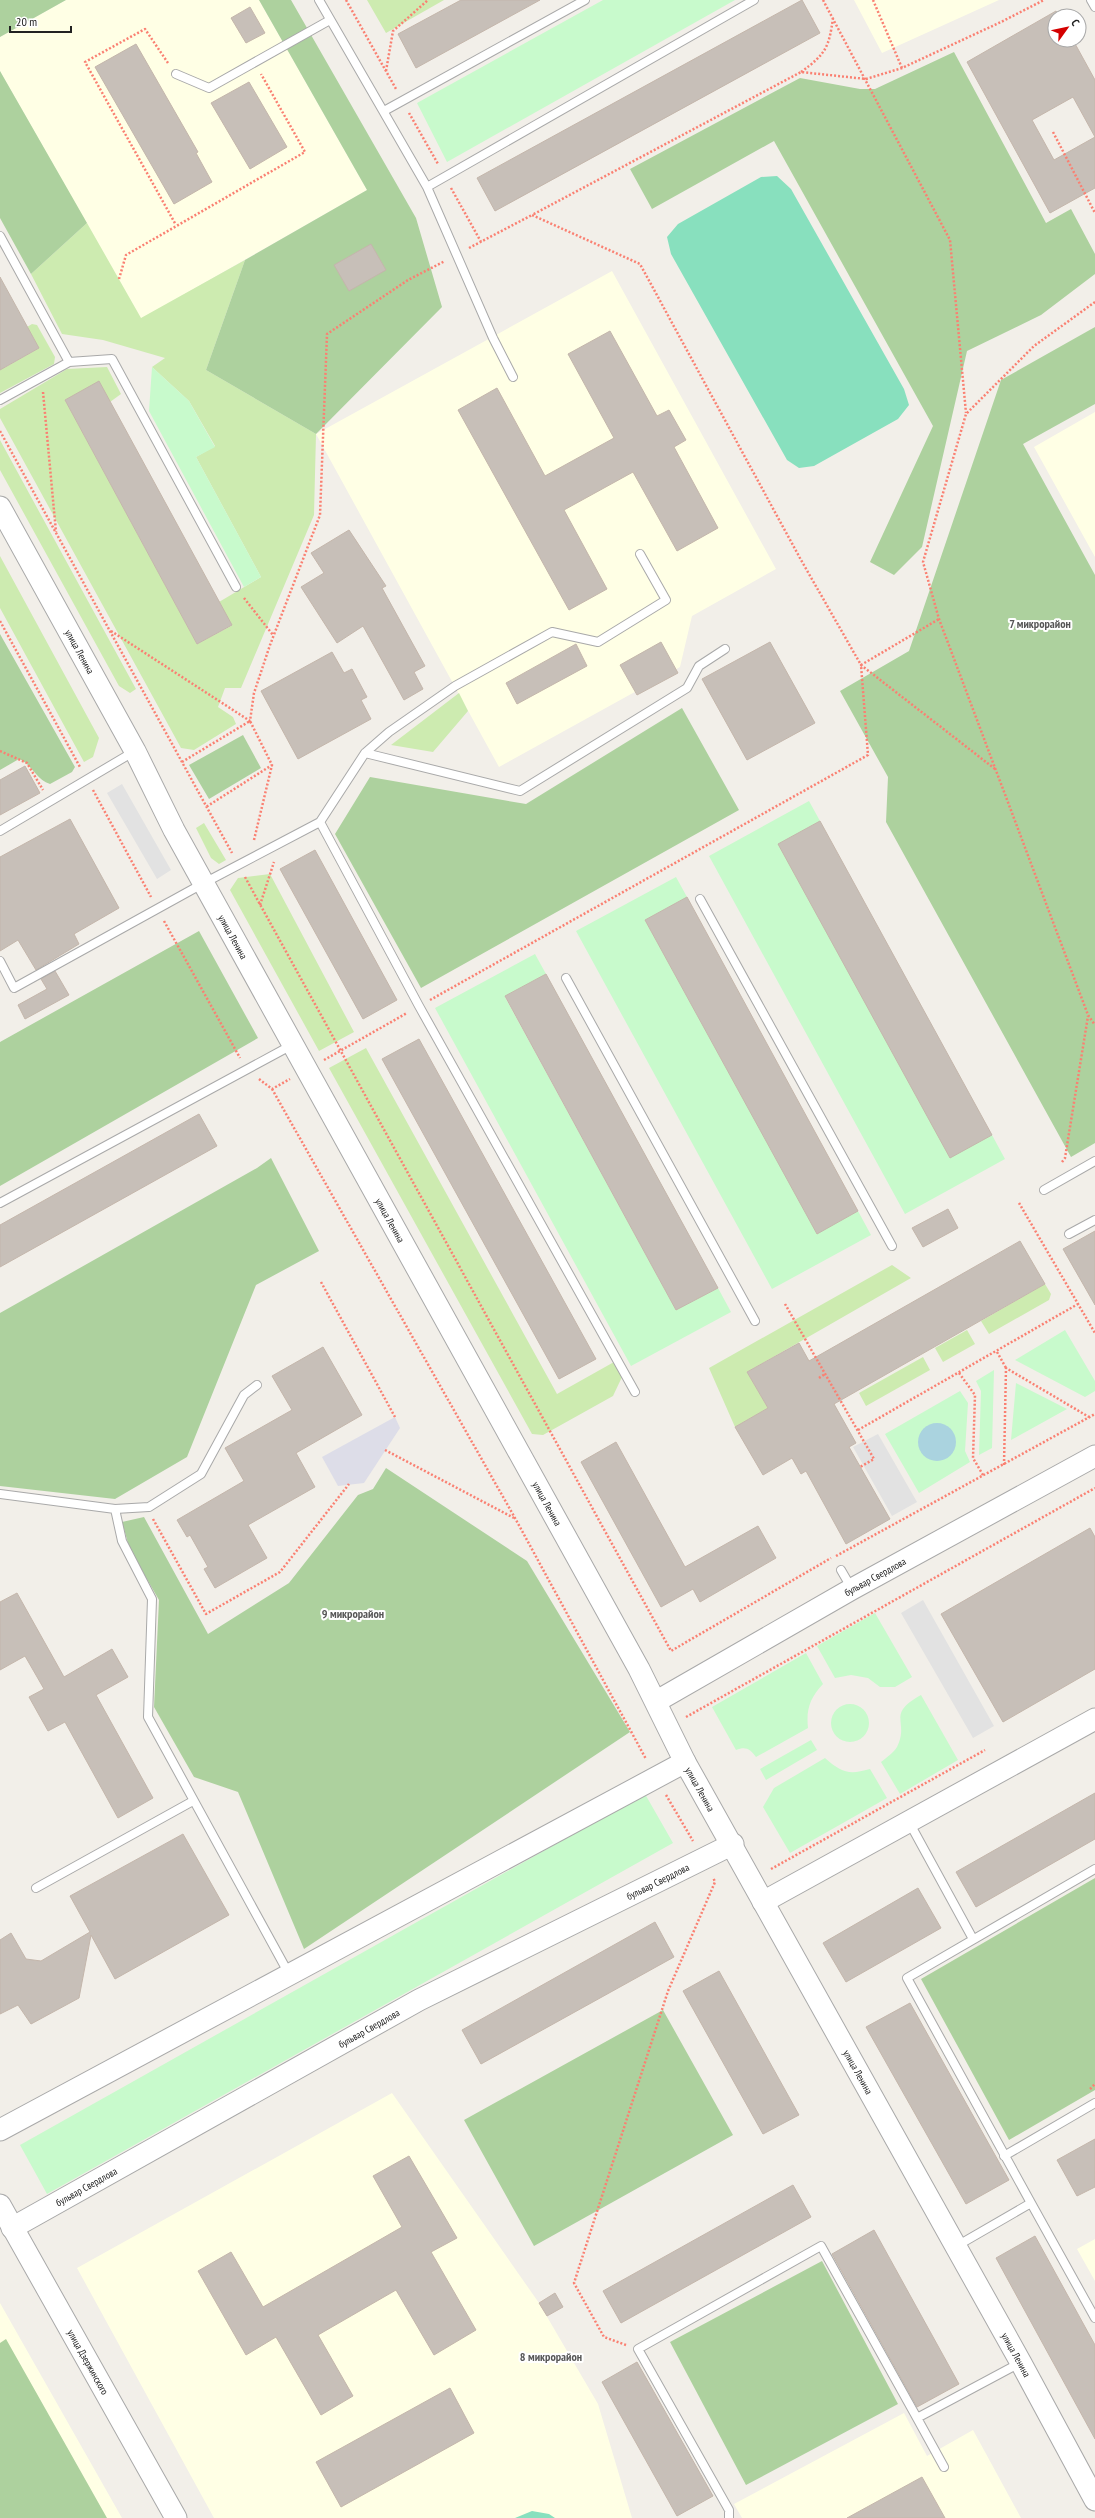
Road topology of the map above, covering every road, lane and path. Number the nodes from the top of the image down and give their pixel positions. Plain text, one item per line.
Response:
1 (319, 0) edge
2 (346, 0) edge
3 (428, 0) edge
4 (585, 0) edge
5 (754, 0) edge
6 (823, 0) edge
7 (873, 0) edge
8 (1044, 0) edge
9 (1091, 0) edge
10 (1095, 7) edge
11 (833, 18) junction
12 (330, 20) junction
13 (255, 64) junction
14 (902, 68) junction
15 (386, 71) junction
16 (801, 72) junction
17 (176, 74) joint
18 (866, 79) junction
19 (402, 101) junction
20 (384, 111) junction
21 (1053, 132) dead end
22 (445, 177) junction
23 (427, 187) junction
24 (1095, 213) edge
25 (176, 225) junction
26 (0, 236) edge
27 (481, 242) dead end
28 (119, 279) dead end
29 (408, 280) dead end
30 (1095, 302) edge
31 (69, 362) junction
32 (42, 377) junction
33 (513, 377) dead end
34 (0, 400) edge
35 (966, 414) junction
36 (0, 431) edge
37 (0, 507) edge
38 (57, 534) junction
39 (640, 554) dead end
40 (236, 587) joint
41 (939, 619) junction
42 (0, 621) edge
43 (109, 630) junction
44 (273, 636) junction
45 (725, 649) dead end
46 (862, 665) junction
47 (250, 721) junction
48 (0, 751) edge
49 (136, 751) junction
50 (365, 753) junction
51 (182, 762) junction
52 (272, 765) junction
53 (995, 769) junction
54 (87, 779) junction
55 (50, 802) junction
56 (206, 807) junction
57 (320, 822) junction
58 (0, 831) edge
59 (280, 842) junction
60 (250, 858) junction
61 (238, 864) junction
62 (204, 883) junction
63 (700, 899) dead end
64 (260, 905) junction
65 (157, 909) junction
66 (0, 961) edge
67 (566, 978) dead end
68 (419, 1006) junction
69 (1088, 1015) junction
70 (1095, 1025) edge
71 (294, 1043) junction
72 (340, 1051) junction
73 (246, 1069) junction
74 (309, 1070) junction
75 (272, 1089) junction
76 (1095, 1161) edge
77 (1044, 1190) joint
78 (0, 1203) edge
79 (1019, 1203) dead end
80 (1095, 1220) edge
81 (1069, 1234) dead end
82 (892, 1246) dead end
83 (321, 1282) dead end
84 (785, 1304) dead end
85 (1078, 1304) junction
86 (755, 1321) dead end
87 (1095, 1333) edge
88 (997, 1352) junction
89 (1006, 1368) junction
90 (959, 1373) junction
91 (825, 1374) junction
92 (819, 1378) dead end
93 (257, 1385) dead end
94 (635, 1392) dead end
95 (1095, 1414) edge
96 (394, 1417) dead end
97 (1089, 1418) junction
98 (858, 1430) junction
99 (385, 1450) dead end
100 (1095, 1456) edge
101 (1004, 1465) junction
102 (860, 1467) dead end
103 (983, 1476) junction
104 (349, 1484) dead end
105 (1095, 1488) edge
106 (0, 1494) edge
107 (149, 1507) junction
108 (115, 1509) junction
109 (515, 1518) junction
110 (841, 1570) dead end
111 (852, 1589) junction
112 (657, 1701) junction
113 (686, 1717) dead end
114 (1095, 1719) edge
115 (985, 1750) dead end
116 (686, 1762) junction
117 (656, 1778) junction
118 (193, 1801) junction
119 (908, 1821) junction
120 (733, 1844) junction
121 (703, 1859) junction
122 (1095, 1869) edge
123 (771, 1870) dead end
124 (36, 1888) dead end
125 (763, 1902) junction
126 (973, 1939) junction
127 (290, 1976) junction
128 (1095, 2103) edge
129 (0, 2130) edge
130 (1004, 2156) junction
131 (1031, 2202) junction
132 (0, 2205) edge
133 (12, 2228) junction
134 (955, 2247) junction
135 (1095, 2318) edge
136 (638, 2349) junction
137 (1021, 2363) junction
138 (917, 2418) junction
139 (944, 2467) dead end
140 (1095, 2500) edge
141 (176, 2518) edge
142 (729, 2518) edge

1 - 12 lane
2 - 15 path
3 - 15 path
4 - 19 lane
5 - 22 lane
6 - 11 path
7 - 14 path
8 - 14 path
9 - 10 lane
11 - 16 path
11 - 18 path
12 - 13 lane
12 - 20 lane
13 - 17 lane
13 - 25 path
14 - 18 path
15 - 19 path
16 - 18 path
16 - 46 path
17 - 25 path
18 - 35 path
19 - 20 lane
19 - 22 path
20 - 23 lane
21 - 24 path
22 - 23 lane
22 - 27 path
23 - 33 lane
25 - 28 path
26 - 31 lane
29 - 44 path
30 - 35 path
31 - 32 lane
31 - 40 lane
32 - 34 lane
32 - 38 path
35 - 41 path
36 - 38 path
37 - 49 street, улица Ленина
38 - 43 path
39 - 50 lane
40 - 44 path
41 - 46 path
41 - 53 path
42 - 54 path
43 - 47 path
43 - 51 path
44 - 47 path
45 - 50 lane
46 - 53 path
46 - 68 path
47 - 51 path
47 - 52 path
48 - 55 path
49 - 54 lane
49 - 62 street, улица Ленина
50 - 57 lane
51 - 56 path
52 - 56 path
52 - 60 path
53 - 69 path
54 - 55 lane
54 - 65 path
55 - 58 lane
56 - 61 path
57 - 59 lane
57 - 68 lane
59 - 60 lane
59 - 64 path
60 - 61 lane
61 - 62 lane
61 - 64 path
62 - 65 lane
62 - 71 street, улица Ленина
63 - 82 lane
64 - 72 path
65 - 66 lane
65 - 73 path
67 - 86 lane
68 - 72 path
68 - 94 lane
69 - 70 path
69 - 77 path
71 - 73 lane
71 - 74 street, улица Ленина
72 - 74 path
72 - 103 path
73 - 75 path
73 - 78 lane
74 - 75 path
74 - 112 street, улица Ленина
75 - 109 path
76 - 77 lane
79 - 85 path
80 - 81 lane
83 - 96 path
84 - 91 path
85 - 87 path
85 - 88 path
88 - 89 path
88 - 90 path
89 - 97 path
89 - 101 path
90 - 98 path
90 - 103 path
91 - 92 path
91 - 98 path
93 - 107 lane
95 - 97 path
97 - 101 path
98 - 102 path
99 - 109 path
100 - 111 street, бульвар Свердлова
101 - 103 path
104 - 107 path
105 - 113 path
106 - 108 lane
107 - 108 lane
108 - 118 lane
109 - 117 path
110 - 111 lane
111 - 112 street, бульвар Свердлова
112 - 116 street, улица Ленина
114 - 119 street
115 - 123 path
116 - 117 street
116 - 120 street, улица Ленина
117 - 121 path
117 - 127 street
118 - 124 lane
118 - 127 lane
119 - 125 street
119 - 126 lane
120 - 121 street, бульвар Свердлова
120 - 125 street, улица Ленина
121 - 133 street, бульвар Свердлова
121 - 136 path
122 - 126 lane
125 - 134 street, улица Ленина
126 - 130 lane
127 - 129 street
128 - 130 lane
130 - 131 lane
131 - 134 lane
131 - 135 lane
132 - 133 street, улица Дзержинского
133 - 141 street, улица Дзержинского
134 - 137 street, улица Ленина
136 - 138 lane
136 - 142 lane
137 - 138 lane
137 - 140 street, улица Ленина
138 - 139 lane

